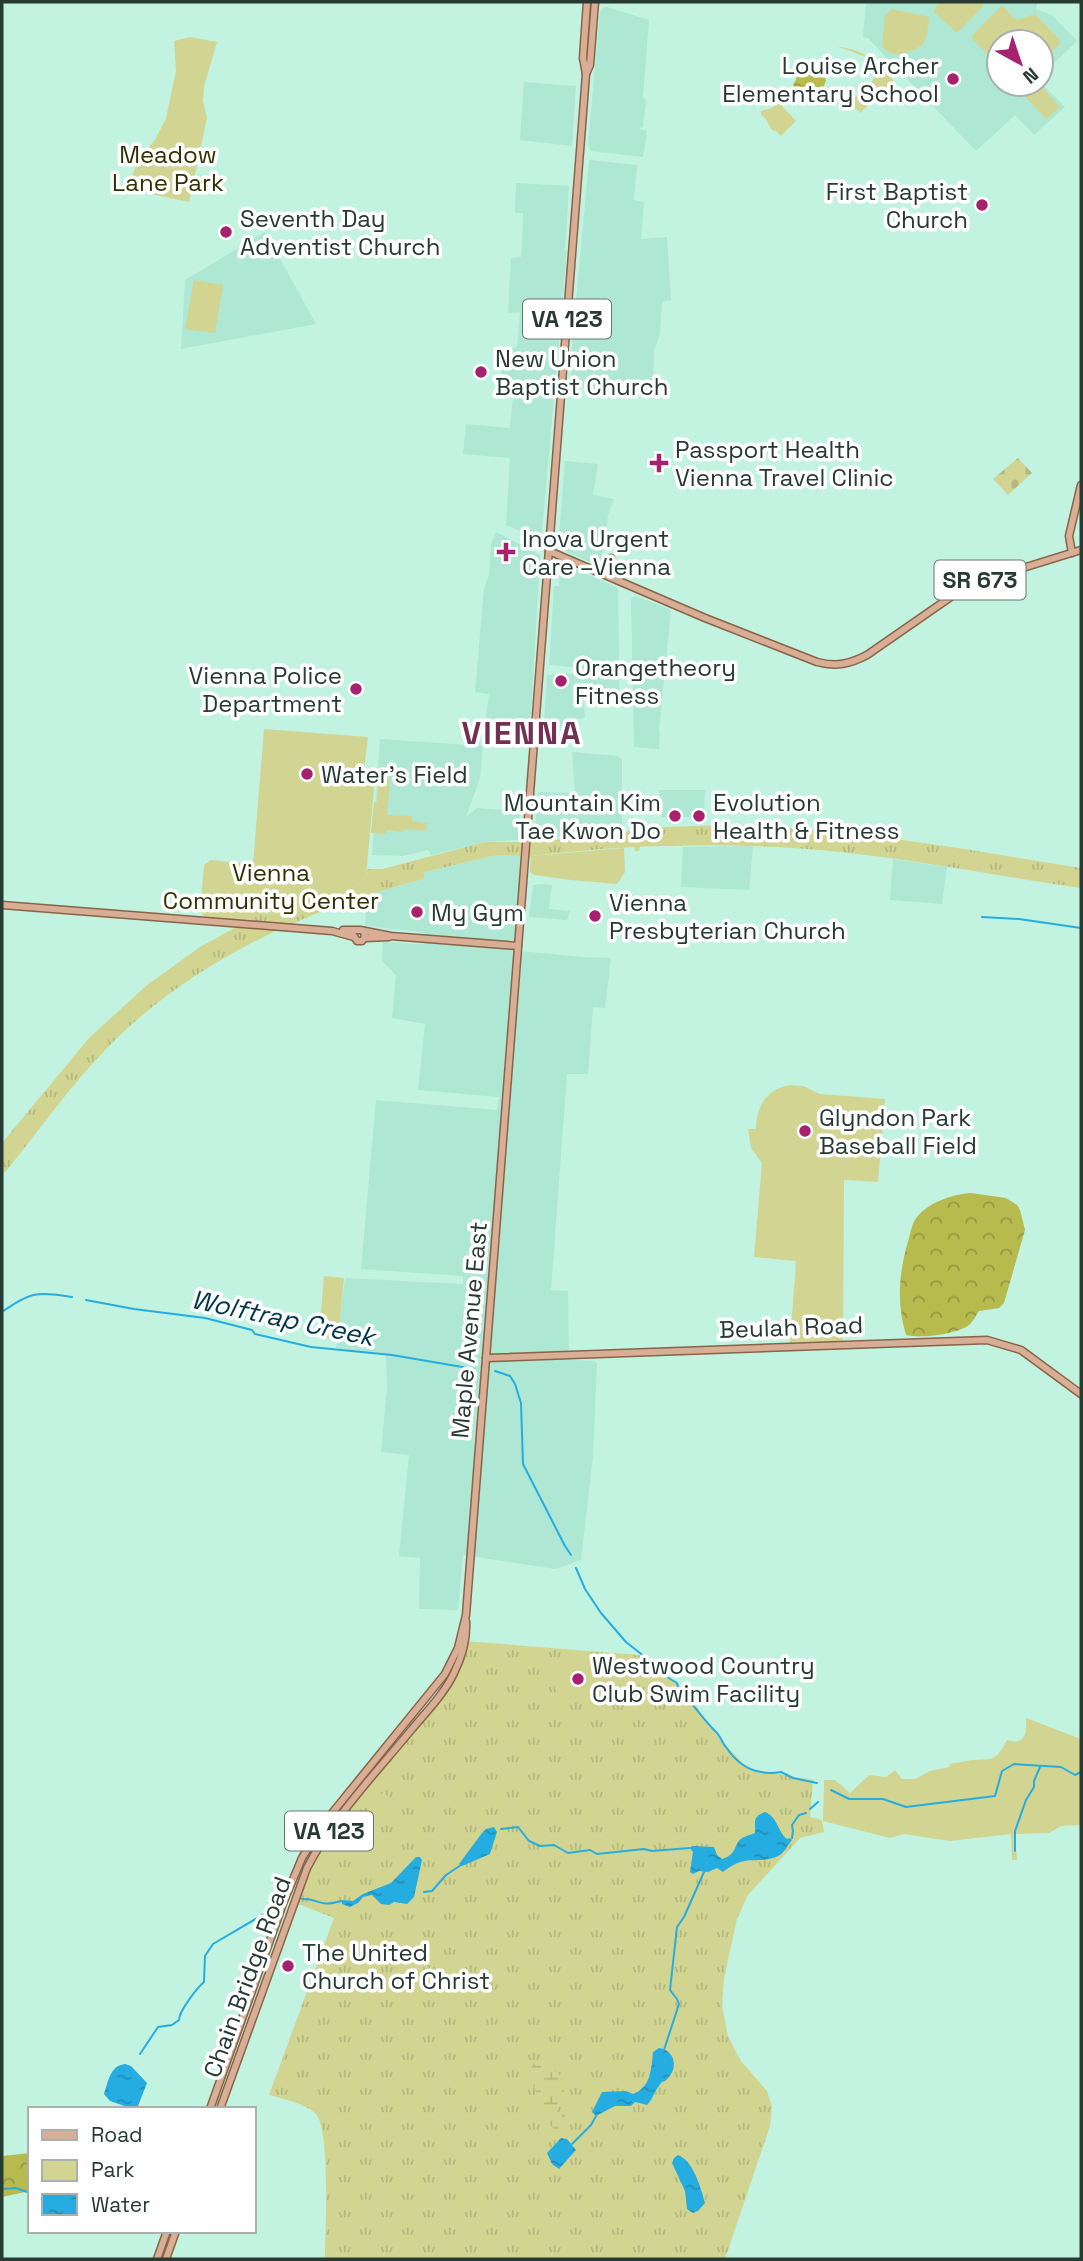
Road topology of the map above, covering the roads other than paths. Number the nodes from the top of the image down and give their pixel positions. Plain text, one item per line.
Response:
1 (587, 2) edge
2 (595, 2) edge
3 (586, 74) junction
4 (1081, 485) edge
5 (1081, 550) edge
6 (549, 551) junction
7 (1072, 553) junction
8 (611, 558) dead end
9 (599, 572) junction
10 (2, 905) edge
11 (518, 946) junction
12 (486, 1358) junction
13 (1081, 1394) edge
14 (466, 1615) junction
15 (298, 1867) joint
16 (211, 2107) edge
17 (221, 2107) edge
18 (166, 2233) edge
19 (175, 2233) edge
20 (157, 2259) edge
21 (166, 2259) edge

1 - 3 main road, VA 123
2 - 3 main road, VA 123
3 - 6 main road, VA 123
4 - 7 main road
5 - 7 main road, SR 673
6 - 9 main road, SR 673
6 - 11 main road, Maple Avenue East / VA 123
7 - 9 main road, SR 673
8 - 9 main road
10 - 11 main road
11 - 12 main road, Maple Avenue East / VA 123
12 - 13 main road, Beulah Road
12 - 14 main road, Maple Avenue East / VA 123
14 - 15 main road, Maple Avenue East / VA 123
14 - 17 main road, Chain Bridge Road / VA 123
15 - 16 main road, Chain Bridge Road / VA 123
18 - 20 main road
19 - 21 main road

